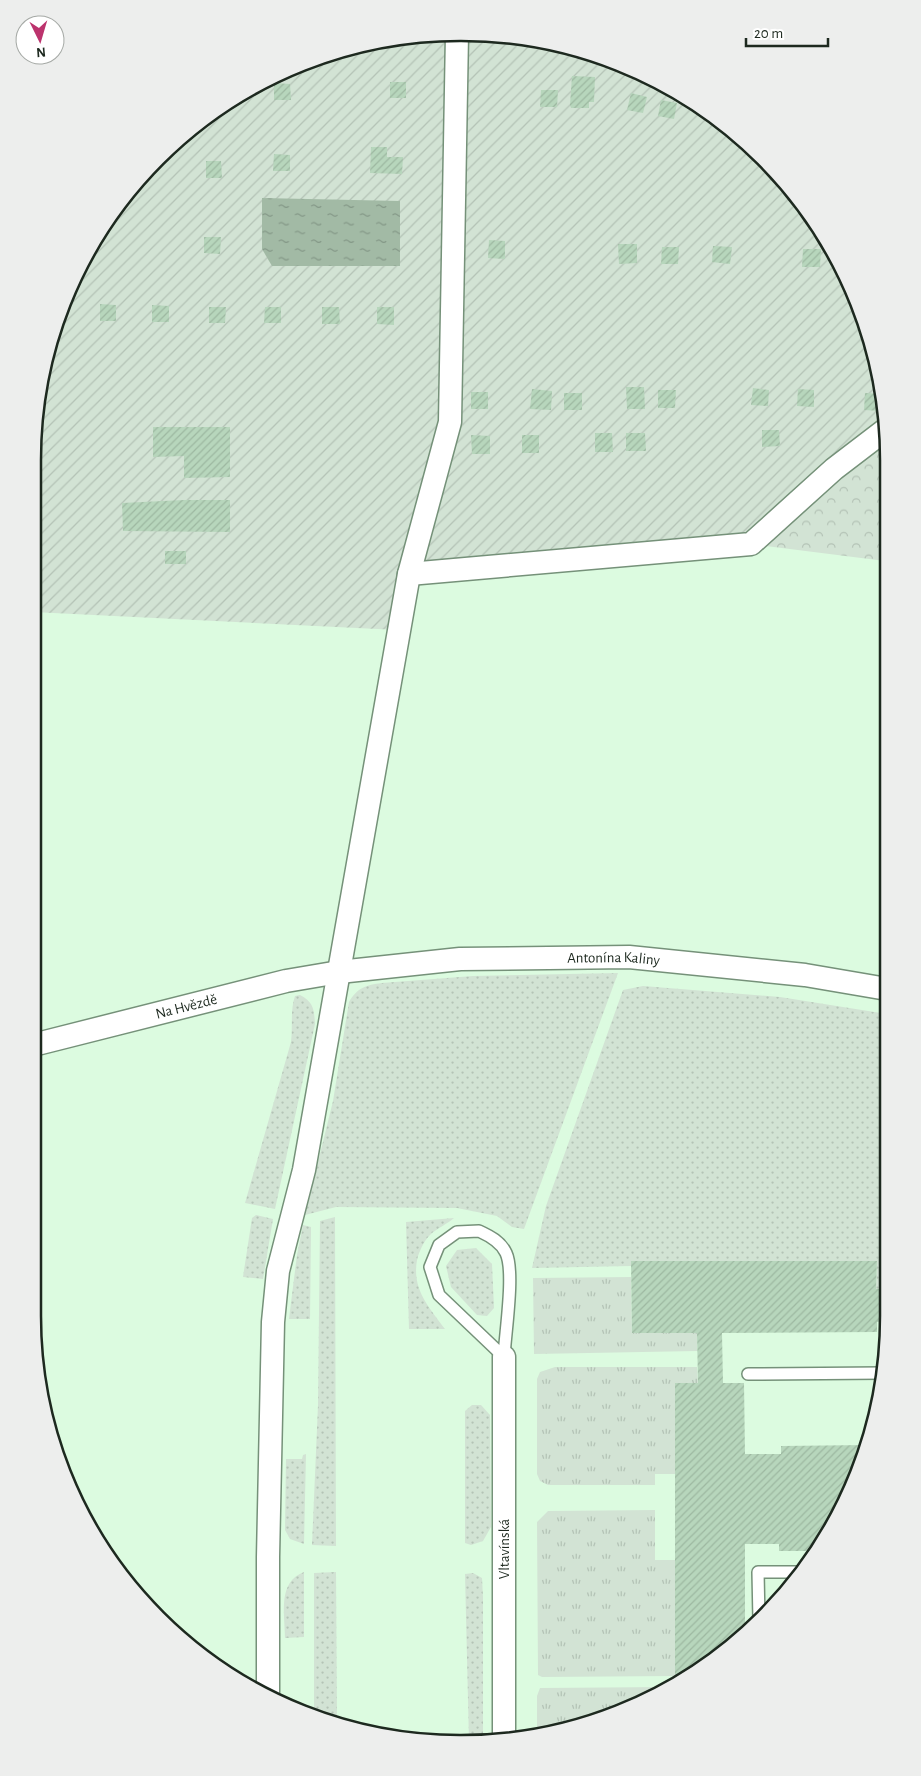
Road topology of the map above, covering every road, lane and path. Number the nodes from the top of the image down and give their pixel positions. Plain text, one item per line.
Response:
1 (457, 41) edge
2 (879, 435) edge
3 (409, 574) junction
4 (339, 972) junction
5 (880, 988) edge
6 (41, 1043) edge
7 (504, 1357) junction
8 (876, 1373) edge
9 (748, 1374) dead end
10 (792, 1572) edge
11 (759, 1610) edge
12 (268, 1688) edge
13 (504, 1732) edge

1 - 3 street
2 - 3 street
3 - 4 street
4 - 5 street, Antonína Kaliny
4 - 6 street, Na Hvězdě
4 - 12 street
7 - 7 lane
7 - 13 street, Vltavínská
8 - 9 lane
10 - 11 lane

